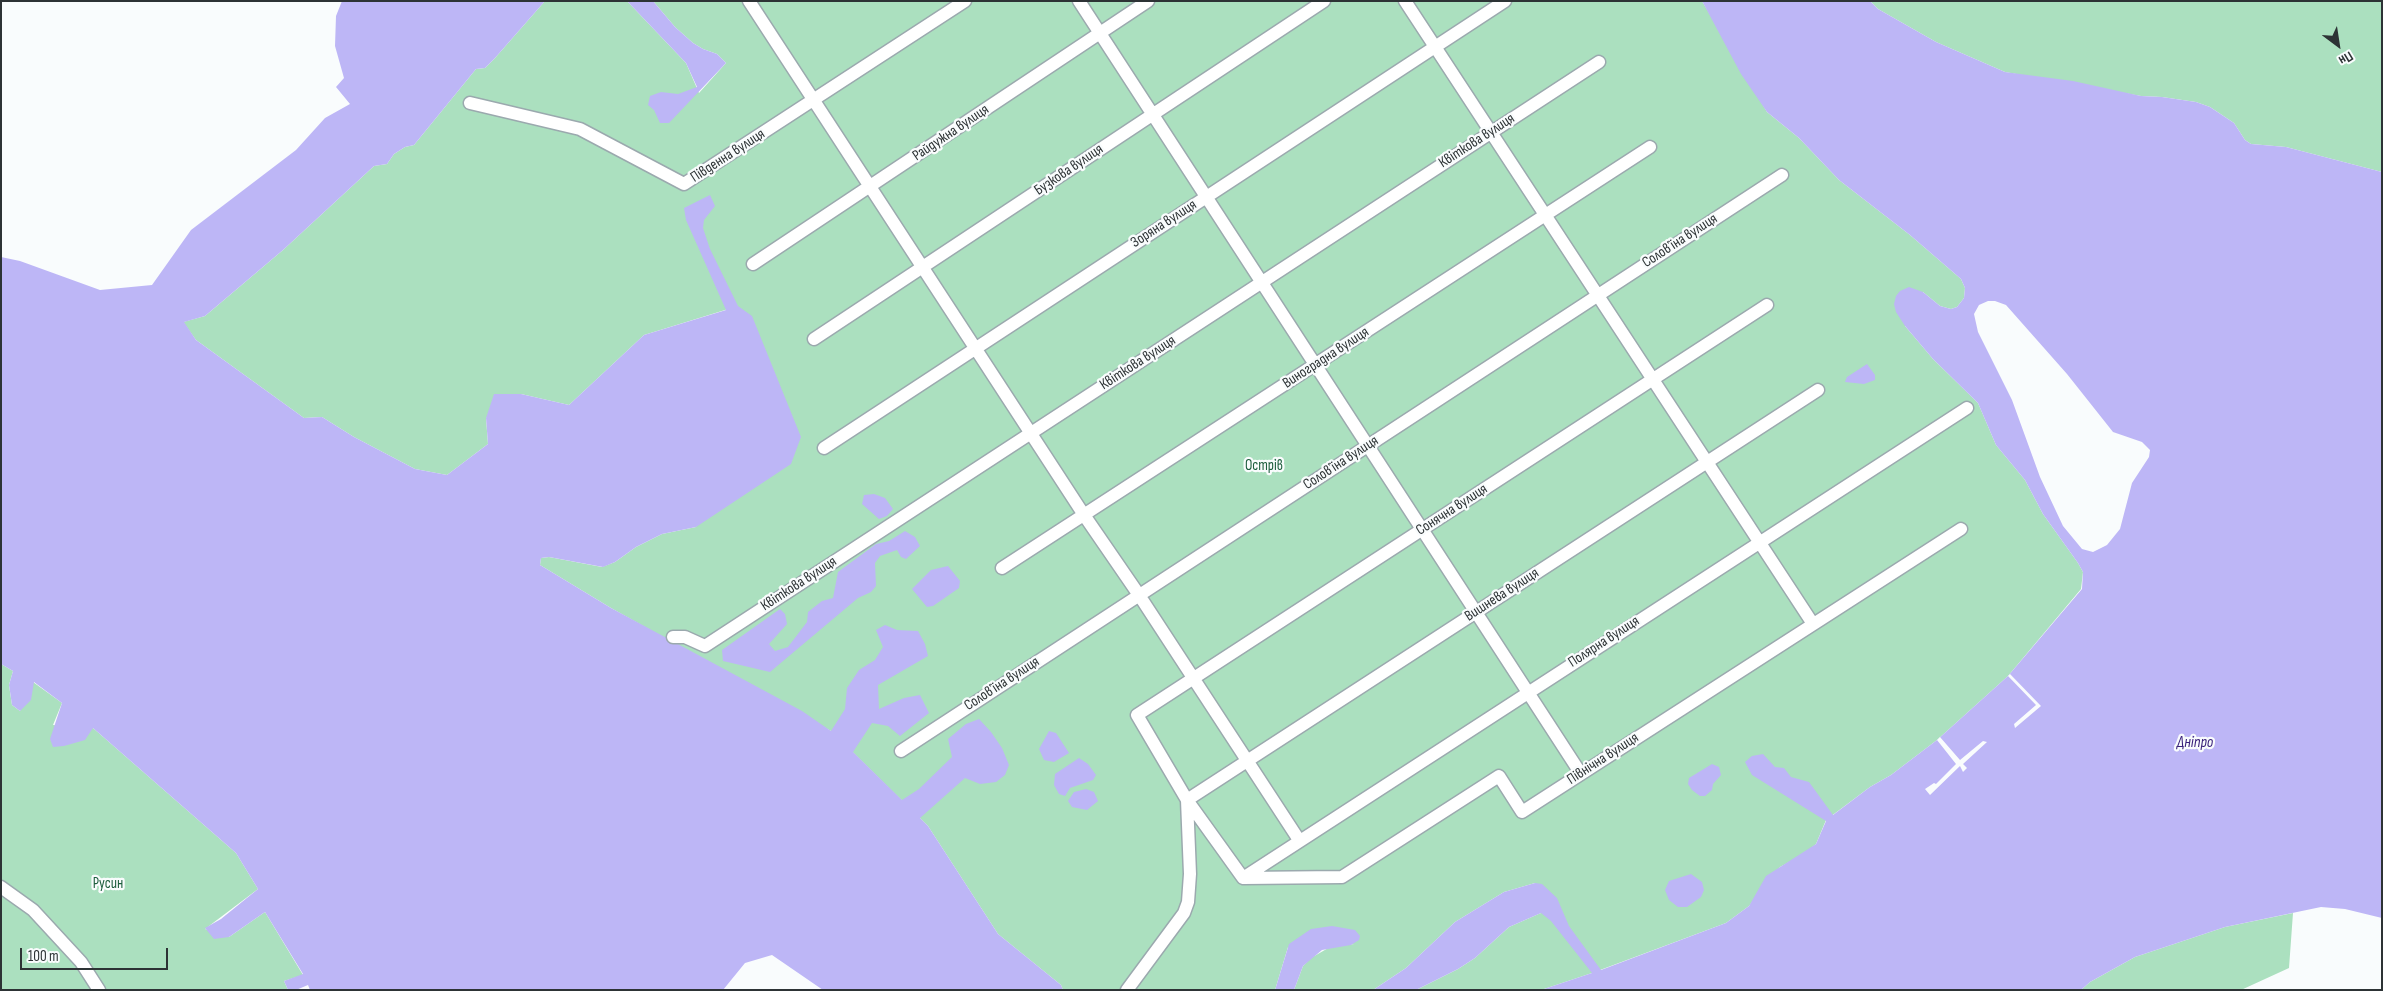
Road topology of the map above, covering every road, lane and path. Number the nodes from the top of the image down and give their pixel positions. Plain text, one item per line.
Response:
1 (748, 1) edge
2 (965, 1) edge
3 (1079, 1) edge
4 (1148, 1) edge
5 (1324, 1) edge
6 (1405, 1) edge
7 (1505, 1) edge
8 (1100, 33) junction
9 (1435, 47) junction
10 (1598, 62) dead end
11 (813, 100) junction
12 (470, 103) dead end
13 (1153, 115) junction
14 (1491, 132) junction
15 (1650, 147) dead end
16 (1782, 175) dead end
17 (869, 186) junction
18 (1206, 197) junction
19 (1545, 215) junction
20 (753, 264) dead end
21 (922, 268) junction
22 (1261, 282) junction
23 (1598, 295) junction
24 (1767, 305) dead end
25 (814, 339) dead end
26 (975, 349) junction
27 (1315, 365) junction
28 (1653, 379) junction
29 (1818, 390) dead end
30 (1967, 408) dead end
31 (1030, 433) junction
32 (1368, 446) junction
33 (824, 448) dead end
34 (1707, 462) junction
35 (1084, 515) junction
36 (1422, 529) junction
37 (1961, 529) dead end
38 (1759, 542) junction
39 (1002, 568) dead end
40 (1139, 595) junction
41 (1476, 612) junction
42 (1813, 624) junction
43 (673, 637) dead end
44 (1192, 678) junction
45 (1528, 692) junction
46 (901, 751) dead end
47 (1245, 760) junction
48 (1581, 774) junction
49 (1187, 800) junction
50 (1299, 840) junction
51 (1243, 878) junction
52 (1, 887) edge
53 (99, 990) edge
54 (1127, 990) edge

1 - 11 street
2 - 11 street, Південна вулиця
3 - 8 street
4 - 8 street, Райдужна вулиця
5 - 13 street, Бузкова вулиця
6 - 9 street
7 - 9 street, Зоряна вулиця
8 - 13 street
8 - 17 street, Райдужна вулиця
9 - 14 street
9 - 18 street, Зоряна вулиця
10 - 14 street, Квіткова вулиця
11 - 12 street, Південна вулиця
11 - 17 street
13 - 18 street
13 - 21 street, Бузкова вулиця
14 - 19 street
14 - 22 street, Квіткова вулиця
15 - 19 street, Виноградна вулиця
16 - 23 street, Соловʼїна вулиця
17 - 20 street, Райдужна вулиця
17 - 21 street
18 - 22 street
18 - 26 street, Зоряна вулиця
19 - 23 street
19 - 27 street, Виноградна вулиця
21 - 25 street, Бузкова вулиця
21 - 26 street
22 - 27 street
22 - 31 street, Квіткова вулиця
23 - 28 street
23 - 32 street, Соловʼїна вулиця
24 - 28 street, Сонячна вулиця
26 - 31 street
26 - 33 street, Зоряна вулиця
27 - 32 street
27 - 35 street, Виноградна вулиця
28 - 34 street
28 - 36 street, Сонячна вулиця
29 - 34 street, Вишнева вулиця
30 - 38 street, Полярна вулиця
31 - 35 street
31 - 43 street, Квіткова вулиця
32 - 36 street
32 - 40 street, Соловʼїна вулиця
34 - 38 street
34 - 41 street, Вишнева вулиця
35 - 39 street, Виноградна вулиця
35 - 40 street
36 - 41 street
36 - 44 street, Сонячна вулиця
37 - 42 street, Північна вулиця
38 - 42 street
38 - 45 street, Полярна вулиця
40 - 44 street
40 - 46 street, Соловʼїна вулиця
41 - 45 street
41 - 47 street, Вишнева вулиця
42 - 48 street, Північна вулиця
44 - 47 street
44 - 49 street, Сонячна вулиця
45 - 48 street
45 - 50 street, Полярна вулиця
47 - 49 street, Вишнева вулиця
47 - 50 street
48 - 51 street, Північна вулиця
49 - 51 street
49 - 54 street
50 - 51 street, Полярна вулиця
52 - 53 street

